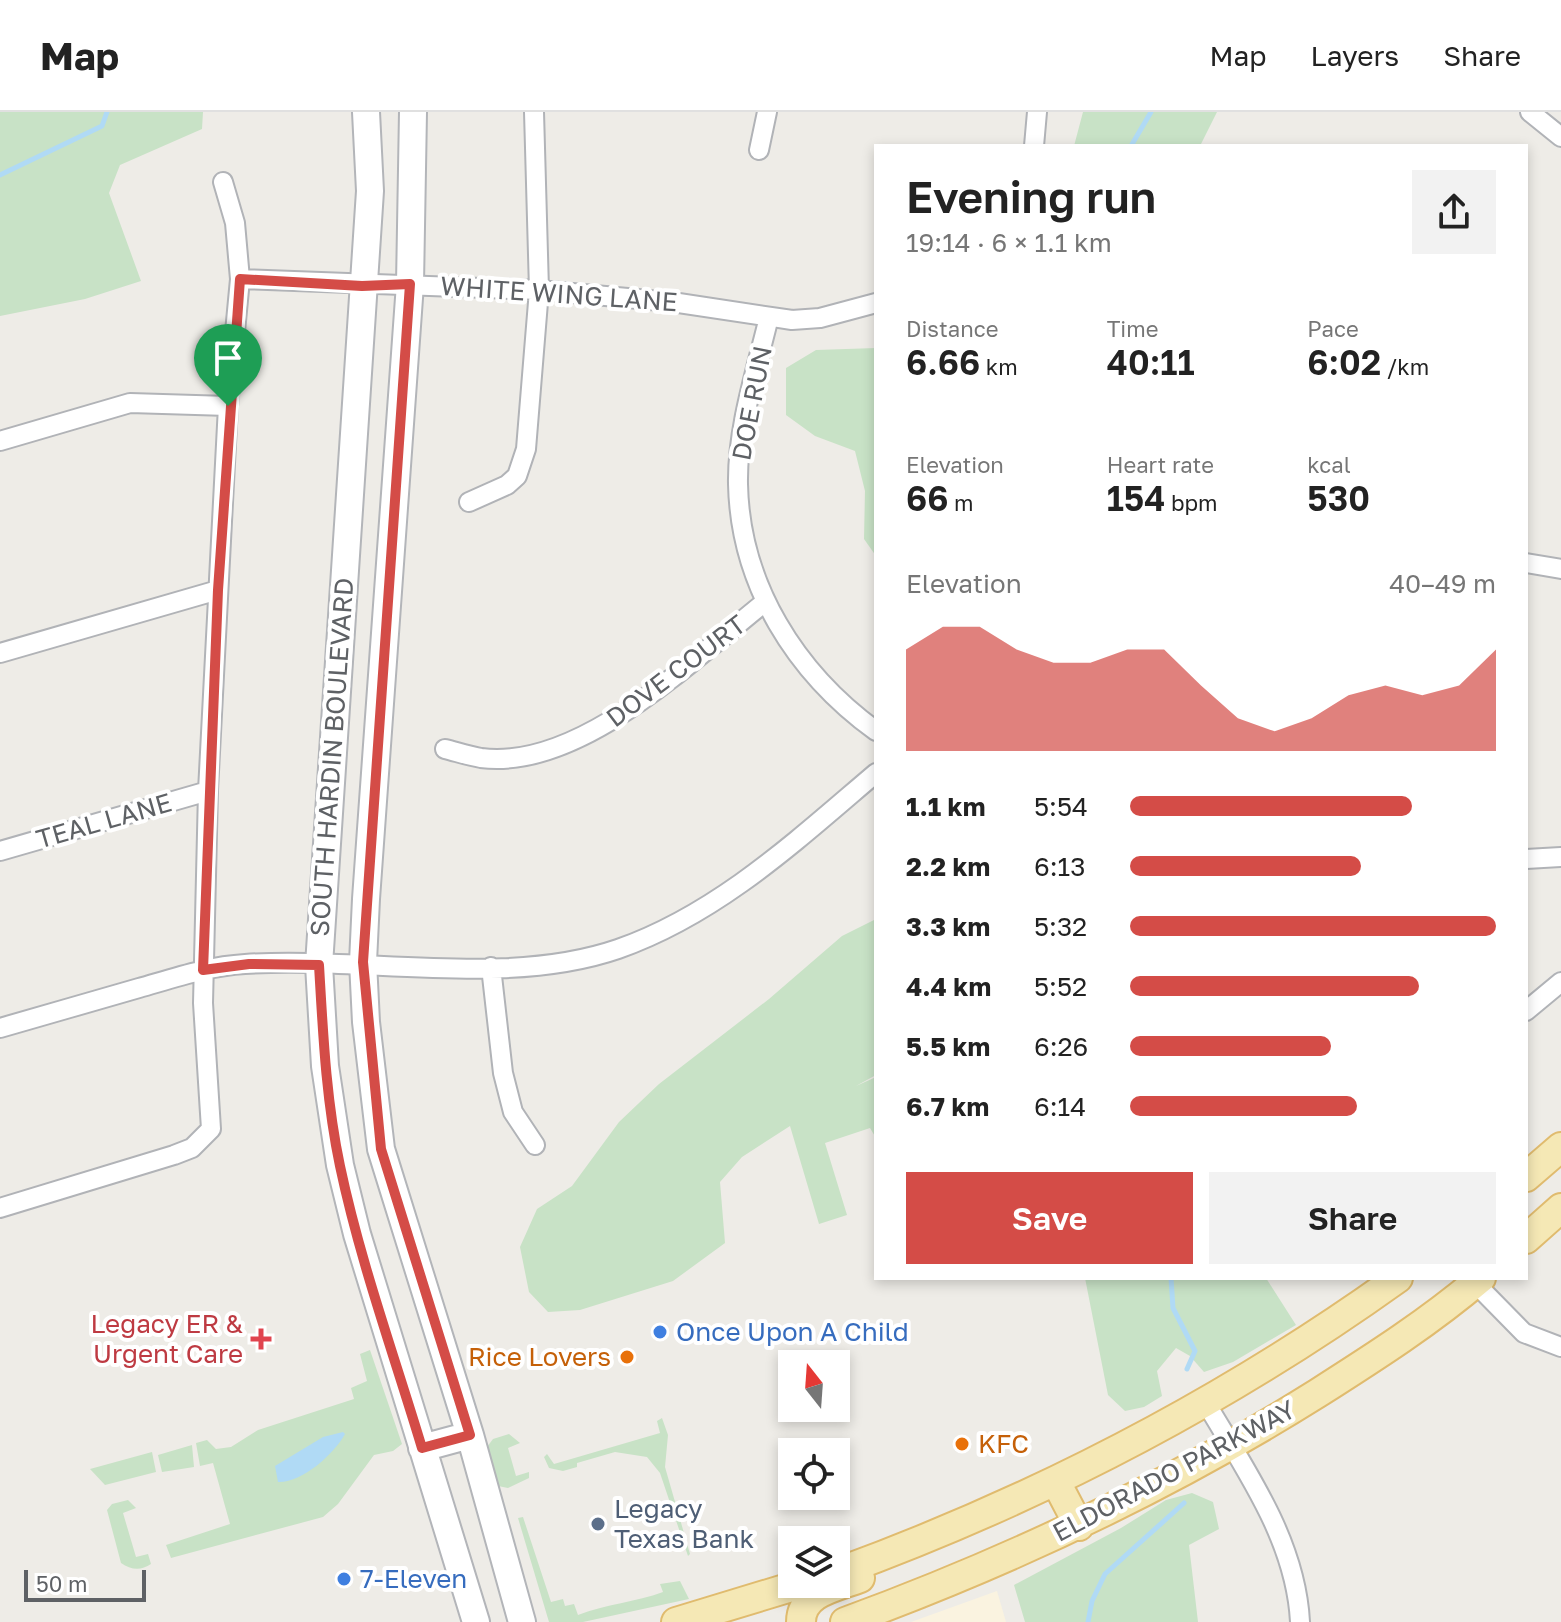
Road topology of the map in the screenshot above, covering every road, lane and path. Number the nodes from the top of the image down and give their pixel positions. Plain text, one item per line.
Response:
1 (366, 112) edge
2 (413, 112) edge
3 (534, 112) edge
4 (767, 112) edge
5 (1037, 112) edge
6 (1530, 112) edge
7 (1561, 137) edge
8 (1034, 144) edge
9 (759, 150) dead end
10 (223, 182) dead end
11 (240, 279) junction
12 (410, 284) junction
13 (362, 286) junction
14 (539, 290) junction
15 (874, 304) edge
16 (769, 317) junction
17 (228, 406) junction
18 (0, 441) edge
19 (469, 502) dead end
20 (1528, 563) edge
21 (1561, 569) edge
22 (218, 590) junction
23 (765, 602) junction
24 (0, 653) edge
25 (874, 729) edge
26 (445, 749) dead end
27 (874, 775) edge
28 (208, 791) junction
29 (0, 851) edge
30 (1561, 857) edge
31 (1528, 859) edge
32 (363, 962) junction
33 (319, 965) junction
34 (491, 967) junction
35 (203, 970) junction
36 (1561, 982) edge
37 (1528, 1009) edge
38 (0, 1028) edge
39 (535, 1145) dead end
40 (1561, 1147) edge
41 (1528, 1175) edge
42 (0, 1208) edge
43 (1561, 1208) edge
44 (1528, 1237) edge
45 (1395, 1280) edge
46 (1475, 1280) edge
47 (1561, 1347) edge
48 (1206, 1403) junction
49 (470, 1435) junction
50 (1232, 1446) junction
51 (422, 1448) junction
52 (1056, 1482) junction
53 (1079, 1526) junction
54 (895, 1551) junction
55 (850, 1568) edge
56 (778, 1591) edge
57 (476, 1622) edge
58 (522, 1622) edge
59 (676, 1622) edge
60 (801, 1622) edge
61 (845, 1622) edge
62 (1300, 1622) edge

1 - 13 main road, SOUTH HARDIN BOULEVARD
2 - 12 main road, SOUTH HARDIN BOULEVARD
3 - 14 street
4 - 9 street
5 - 8 street
6 - 7 street
10 - 11 street
11 - 13 street, WHITE WING LANE
11 - 17 street
12 - 13 street, WHITE WING LANE
12 - 14 street, WHITE WING LANE
12 - 32 main road, SOUTH HARDIN BOULEVARD
13 - 33 main road, SOUTH HARDIN BOULEVARD
14 - 16 street, WHITE WING LANE
14 - 19 street
15 - 16 street, WHITE WING LANE
16 - 23 street, DOE RUN
17 - 18 street
17 - 22 street
20 - 21 street
22 - 24 street
22 - 28 street
23 - 25 street, DOE RUN
23 - 26 street, DOVE COURT
27 - 34 street
28 - 29 street, TEAL LANE
28 - 35 street
30 - 31 street
32 - 33 street
32 - 34 street
32 - 49 main road, SOUTH HARDIN BOULEVARD
33 - 35 street
33 - 51 main road, SOUTH HARDIN BOULEVARD
34 - 39 street
35 - 38 street
35 - 42 street
36 - 37 street
40 - 41 main road
43 - 44 main road
45 - 48 main road, ELDORADO PARKWAY
46 - 47 street
46 - 50 main road, ELDORADO PARKWAY
48 - 50 street
48 - 52 main road, ELDORADO PARKWAY
49 - 51 main road
49 - 58 main road, SOUTH HARDIN BOULEVARD
50 - 53 main road, ELDORADO PARKWAY
50 - 62 street
51 - 57 main road, SOUTH HARDIN BOULEVARD
52 - 53 main road
52 - 54 main road, ELDORADO PARKWAY
53 - 61 main road, ELDORADO PARKWAY
54 - 55 main road, ELDORADO PARKWAY
54 - 60 main road
56 - 59 main road

